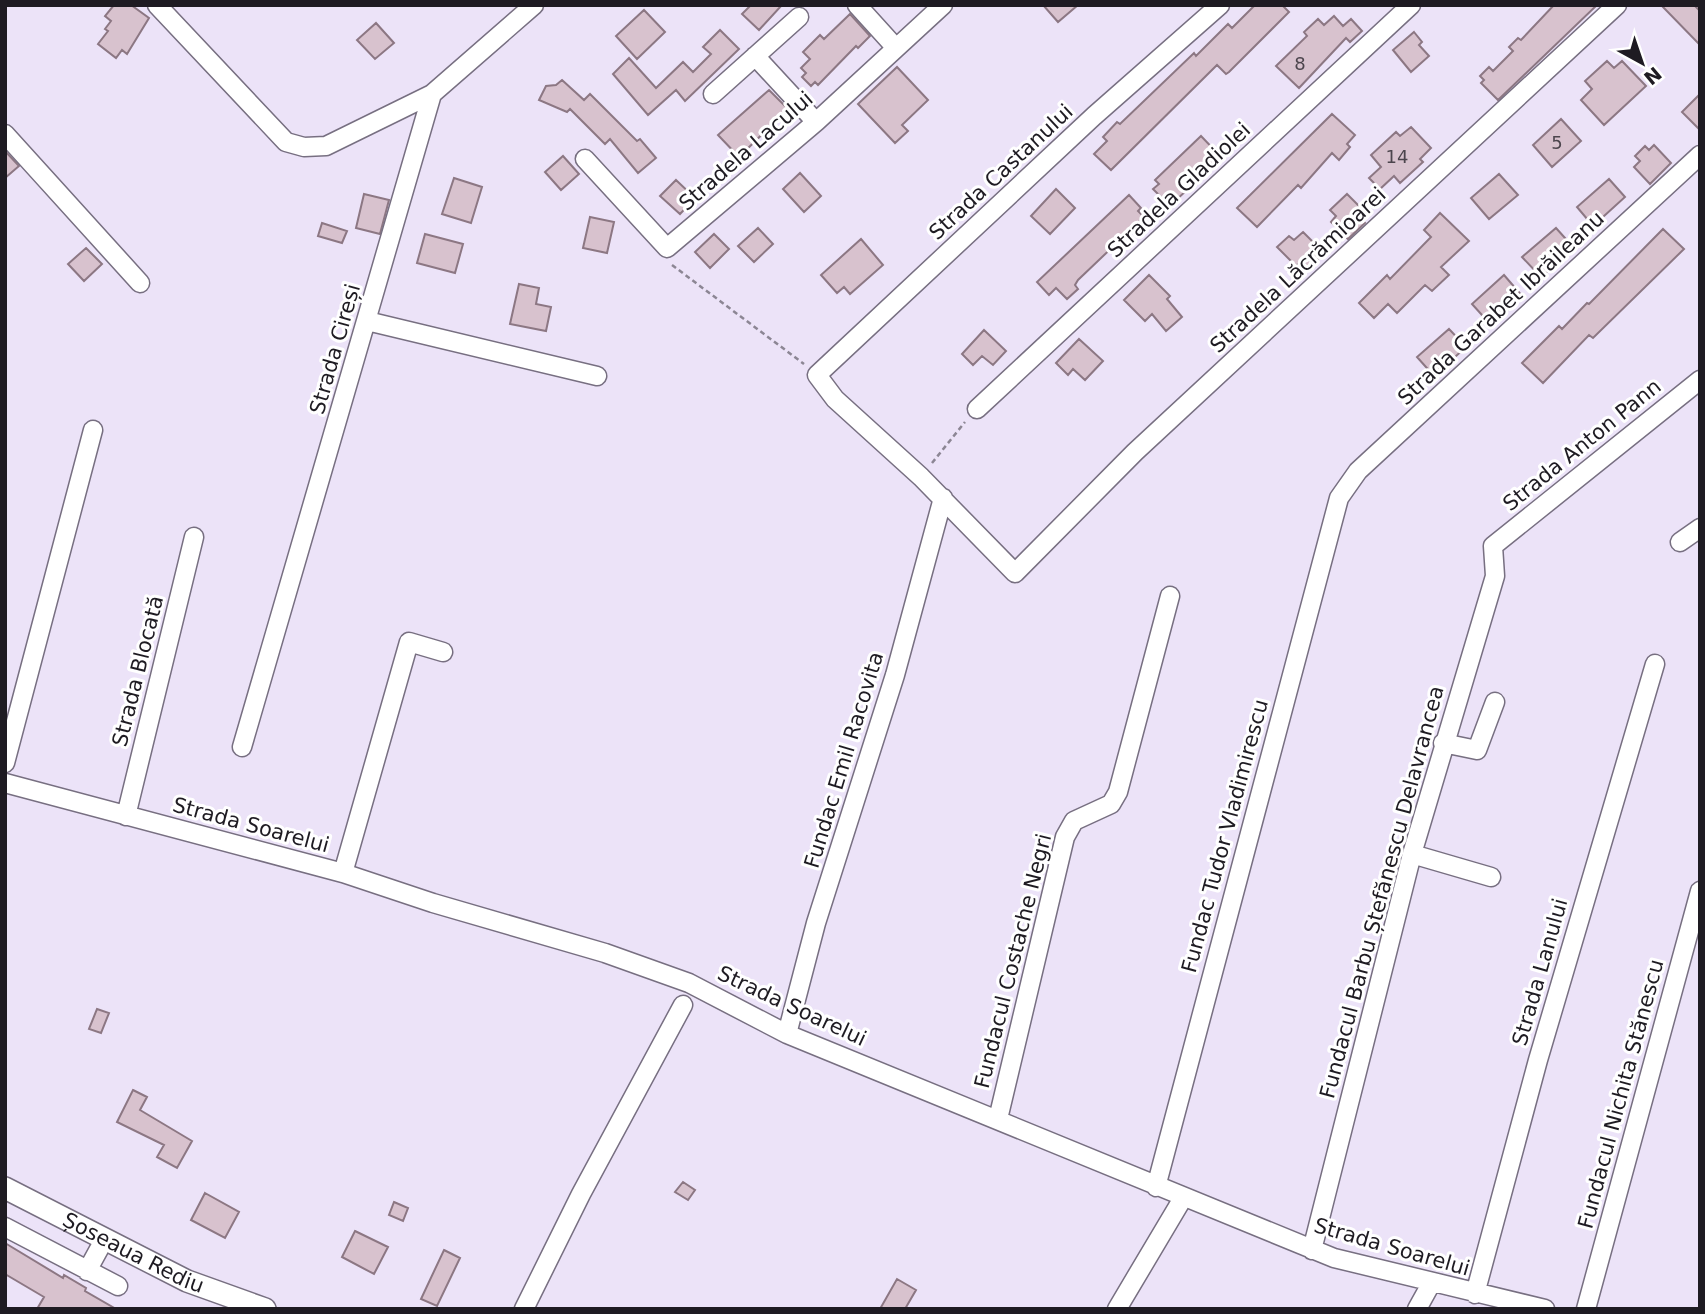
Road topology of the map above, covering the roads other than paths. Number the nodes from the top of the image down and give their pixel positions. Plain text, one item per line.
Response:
1 (157, 5) edge
2 (534, 5) edge
3 (857, 5) edge
4 (943, 5) edge
5 (1220, 5) edge
6 (1411, 5) edge
7 (1617, 5) edge
8 (799, 17) dead end
9 (896, 48) junction
10 (755, 56) junction
11 (432, 94) junction
12 (713, 94) dead end
13 (816, 122) junction
14 (5, 134) edge
15 (1700, 155) edge
16 (585, 159) dead end
17 (140, 283) dead end
18 (367, 321) junction
19 (597, 376) dead end
20 (1700, 380) edge
21 (977, 409) road end
22 (93, 430) dead end
23 (943, 498) junction
24 (1339, 498) joint
25 (1700, 528) edge
26 (194, 537) dead end
27 (1680, 542) dead end
28 (1493, 546) joint
29 (1170, 596) dead end
30 (443, 652) dead end
31 (1655, 664) dead end
32 (1495, 702) dead end
33 (1443, 743) junction
34 (242, 747) dead end
35 (5, 763) edge
36 (5, 783) edge
37 (126, 816) junction
38 (1412, 854) junction
39 (343, 873) junction
40 (1491, 877) dead end
41 (1700, 891) edge
42 (682, 1005) dead end
43 (787, 1034) junction
44 (998, 1119) junction
45 (1156, 1187) junction
46 (5, 1188) edge
47 (1183, 1198) junction
48 (5, 1227) edge
49 (104, 1240) junction
50 (1312, 1250) junction
51 (87, 1271) junction
52 (1432, 1282) junction
53 (118, 1286) dead end
54 (1475, 1294) junction
55 (265, 1309) edge
56 (524, 1309) edge
57 (1117, 1309) edge
58 (1417, 1309) edge
59 (1545, 1309) edge
60 (1586, 1309) edge

1 - 11 street
2 - 11 street
3 - 9 street
4 - 9 street, Stradela Lacului
5 - 23 street, Strada Castanului
6 - 21 street, Stradela Gladiolei
7 - 23 street, Stradela Lăcrămioarei
8 - 10 street
9 - 13 street, Stradela Lacului
10 - 12 street
10 - 13 street
11 - 18 street, Strada Cireși
13 - 16 street, Stradela Lacului
14 - 17 street
15 - 24 street, Strada Garabet Ibrăileanu
18 - 19 street
18 - 34 street, Strada Cireși
20 - 28 street, Strada Anton Pann
22 - 35 street
23 - 43 street, Fundac Emil Racovita
24 - 45 street, Fundac Tudor Vladimirescu
25 - 27 street
26 - 37 street, Strada Blocată
28 - 33 street, Fundacul Barbu Ștefănescu Delavrancea
29 - 44 street, Fundacul Costache Negri
30 - 39 street
31 - 54 street, Strada Lanului
32 - 33 street
33 - 38 street, Fundacul Barbu Ștefănescu Delavrancea
36 - 37 street, Strada Soarelui
37 - 39 street, Strada Soarelui
38 - 40 street
38 - 50 street, Fundacul Barbu Ștefănescu Delavrancea
39 - 43 street, Strada Soarelui
41 - 60 street, Fundacul Nichita Stănescu
42 - 56 street
43 - 44 street, Strada Soarelui
44 - 45 street, Strada Soarelui
45 - 47 street, Strada Soarelui
46 - 49 main road, Șoseaua Rediu
47 - 50 street, Strada Soarelui
47 - 57 street
48 - 51 street
49 - 51 street
49 - 55 main road, Șoseaua Rediu
50 - 52 street, Strada Soarelui
51 - 53 street
52 - 54 street, Strada Soarelui
52 - 58 street
54 - 59 street, Strada Soarelui

